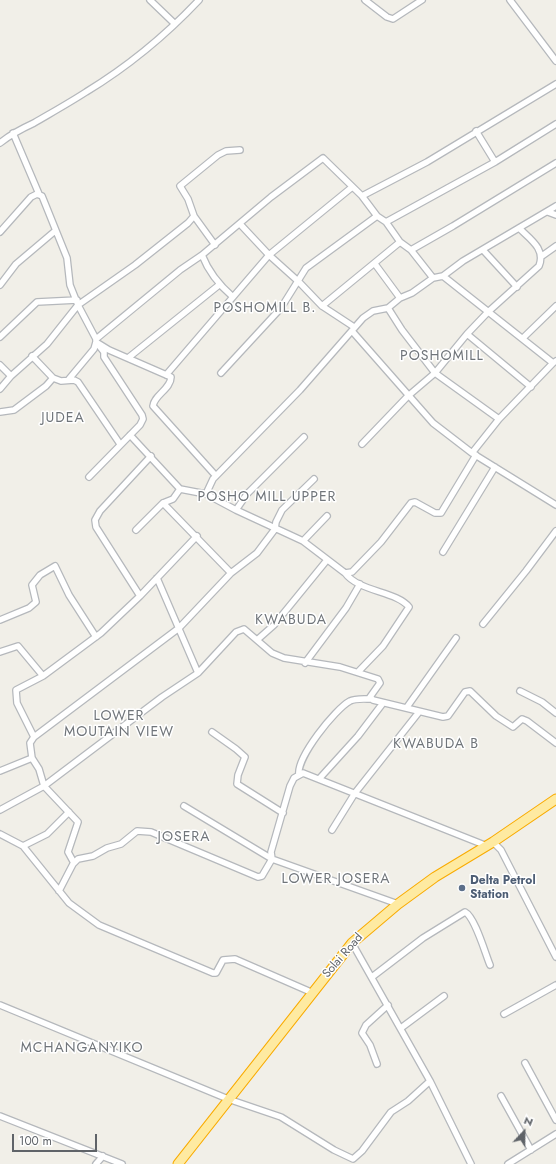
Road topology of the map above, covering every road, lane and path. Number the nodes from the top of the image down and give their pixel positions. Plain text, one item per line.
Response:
1 (150, 0) edge
2 (199, 0) edge
3 (365, 0) edge
4 (422, 0) edge
5 (510, 0) edge
6 (175, 24) junction
7 (556, 61) edge
8 (556, 84) edge
9 (556, 124) edge
10 (476, 131) junction
11 (13, 132) junction
12 (0, 143) edge
13 (240, 150) dead end
14 (495, 162) junction
15 (556, 163) edge
16 (351, 188) junction
17 (39, 194) junction
18 (362, 196) junction
19 (556, 206) edge
20 (548, 212) junction
21 (556, 215) edge
22 (194, 216) junction
23 (377, 216) junction
24 (386, 222) junction
25 (240, 224) junction
26 (519, 228) junction
27 (55, 231) junction
28 (0, 232) edge
29 (400, 242) junction
30 (215, 245) junction
31 (556, 246) edge
32 (411, 250) junction
33 (483, 250) junction
34 (202, 255) junction
35 (269, 255) junction
36 (542, 256) junction
37 (375, 264) junction
38 (442, 276) junction
39 (433, 278) junction
40 (299, 282) junction
41 (0, 285) edge
42 (219, 285) junction
43 (517, 287) junction
44 (233, 297) junction
45 (400, 298) junction
46 (77, 303) junction
47 (322, 306) junction
48 (556, 306) edge
49 (388, 308) junction
50 (488, 312) junction
51 (353, 329) junction
52 (467, 334) junction
53 (0, 338) edge
54 (522, 338) junction
55 (96, 340) junction
56 (32, 356) junction
57 (128, 358) junction
58 (555, 362) edge
59 (0, 366) edge
60 (221, 372) dead end
61 (435, 373) junction
62 (166, 375) junction
63 (11, 376) junction
64 (53, 378) junction
65 (69, 379) junction
66 (531, 387) junction
67 (0, 389) edge
68 (408, 396) junction
69 (0, 412) edge
70 (499, 420) junction
71 (130, 435) junction
72 (304, 437) dead end
73 (120, 444) junction
74 (362, 444) dead end
75 (474, 454) junction
76 (151, 456) junction
77 (495, 467) junction
78 (216, 476) junction
79 (89, 477) dead end
80 (314, 479) dead end
81 (180, 489) junction
82 (206, 494) junction
83 (163, 503) junction
84 (556, 505) edge
85 (236, 510) junction
86 (327, 516) dead end
87 (275, 529) junction
88 (136, 530) dead end
89 (556, 531) edge
90 (196, 536) junction
91 (303, 541) junction
92 (443, 552) dead end
93 (327, 560) junction
94 (231, 573) junction
95 (345, 573) junction
96 (157, 578) junction
97 (360, 584) junction
98 (140, 596) junction
99 (0, 620) edge
100 (483, 624) dead end
101 (180, 628) junction
102 (96, 637) junction
103 (456, 638) dead end
104 (257, 640) junction
105 (0, 652) edge
106 (305, 663) junction
107 (358, 672) junction
108 (198, 673) junction
109 (43, 676) junction
110 (520, 691) dead end
111 (371, 699) junction
112 (382, 703) junction
113 (407, 707) junction
114 (420, 712) junction
115 (556, 713) edge
116 (212, 732) dead end
117 (34, 737) junction
118 (556, 743) edge
119 (32, 758) junction
120 (0, 771) edge
121 (299, 775) junction
122 (319, 779) junction
123 (44, 786) junction
124 (355, 793) junction
125 (556, 799) edge
126 (184, 806) dead end
127 (0, 810) edge
128 (69, 812) junction
129 (283, 813) junction
130 (332, 830) dead end
131 (0, 834) edge
132 (490, 844) junction
133 (23, 846) junction
134 (272, 858) junction
135 (74, 863) junction
136 (59, 891) junction
137 (398, 904) junction
138 (352, 943) junction
139 (556, 957) edge
140 (490, 965) dead end
141 (372, 977) junction
142 (556, 985) edge
143 (313, 992) junction
144 (444, 996) dead end
145 (0, 1005) edge
146 (388, 1005) junction
147 (504, 1014) dead end
148 (401, 1028) junction
149 (525, 1063) dead end
150 (377, 1064) dead end
151 (430, 1081) junction
152 (501, 1096) dead end
153 (228, 1098) junction
154 (0, 1116) edge
155 (556, 1120) edge
156 (556, 1134) edge
157 (530, 1150) junction
158 (102, 1156) junction
159 (351, 1162) edge
160 (96, 1164) edge
161 (122, 1164) edge
162 (178, 1164) edge
163 (471, 1164) edge
164 (508, 1164) edge

1 - 6 street
2 - 6 street
3 - 4 street
5 - 7 street
6 - 11 street
8 - 10 street
9 - 14 street
10 - 14 street
10 - 18 street
11 - 12 street
11 - 17 street
13 - 22 street
14 - 24 street
15 - 32 street
16 - 18 street
16 - 25 street
16 - 35 street
17 - 27 street
17 - 28 street
18 - 23 street
19 - 20 street
20 - 21 street
20 - 26 street
22 - 30 street
22 - 46 street
23 - 24 street
23 - 40 street
24 - 29 street
25 - 30 street
25 - 35 street
26 - 33 street
26 - 36 street
27 - 41 street
27 - 46 street
29 - 32 street
29 - 37 street
30 - 34 street
31 - 36 street
32 - 39 street
33 - 38 street
33 - 43 street
34 - 42 street
34 - 55 street
35 - 40 street
35 - 44 street
36 - 43 street
37 - 45 street
37 - 47 street
38 - 39 street
38 - 50 street
39 - 45 street
40 - 47 street
40 - 60 street
42 - 44 street
42 - 57 street
43 - 50 street
44 - 62 street
45 - 49 street
46 - 53 street
46 - 55 street
46 - 56 street
47 - 51 street
48 - 54 street
49 - 51 street
49 - 61 street
50 - 52 street
50 - 54 street
51 - 68 street
51 - 78 street
52 - 61 street
52 - 66 street
54 - 58 street
55 - 57 street
55 - 65 street
55 - 71 street
56 - 63 street
56 - 64 street
57 - 62 street
58 - 66 street
59 - 63 street
61 - 68 street
61 - 70 street
62 - 78 street
63 - 67 street
64 - 65 street
64 - 69 street
65 - 73 street
66 - 70 street
68 - 74 street
68 - 75 street
70 - 75 street
71 - 73 street
71 - 76 street
72 - 85 street
73 - 79 street
75 - 77 street
75 - 95 street
76 - 81 street
76 - 98 street
77 - 84 street
77 - 92 street
78 - 82 street
80 - 87 street
81 - 82 street
81 - 83 street
82 - 85 street
83 - 88 street
83 - 90 street
85 - 87 street
86 - 91 street
87 - 91 street
87 - 94 street
89 - 100 street
90 - 94 street
90 - 96 street
91 - 93 street
93 - 95 street
93 - 104 street
94 - 101 street
95 - 97 street
96 - 98 street
96 - 101 street
97 - 106 street
97 - 107 street
98 - 102 street
99 - 102 street
101 - 108 street
101 - 117 street
102 - 109 street
103 - 113 street
104 - 106 street
104 - 108 street
105 - 109 street
106 - 107 street
107 - 111 street
108 - 123 street
109 - 117 street
110 - 115 street
111 - 112 street
111 - 121 street
112 - 113 street
112 - 122 street
113 - 114 street
114 - 118 street
114 - 124 street
116 - 129 street
117 - 119 street
119 - 120 street
119 - 123 street
121 - 122 street
121 - 129 street
122 - 124 street
123 - 127 street
123 - 128 street
124 - 130 street
124 - 132 street
125 - 132 highway, Solai Road
126 - 134 street
128 - 133 street
128 - 135 street
129 - 134 street
131 - 133 street
132 - 137 highway, Solai Road
132 - 139 street
133 - 136 street
134 - 135 street
134 - 137 street
135 - 136 street
136 - 143 street
137 - 138 highway, Solai Road
138 - 141 street
138 - 143 highway, Solai Road
140 - 141 street
141 - 146 street
142 - 147 street
143 - 153 highway, Solai Road
144 - 148 street
145 - 153 street
146 - 148 street
146 - 150 street
148 - 151 street
149 - 155 street
151 - 159 street
151 - 163 street
152 - 157 street
153 - 159 street
153 - 162 highway, Solai Road
154 - 158 street
156 - 157 street
157 - 164 street
158 - 160 street
158 - 161 street

